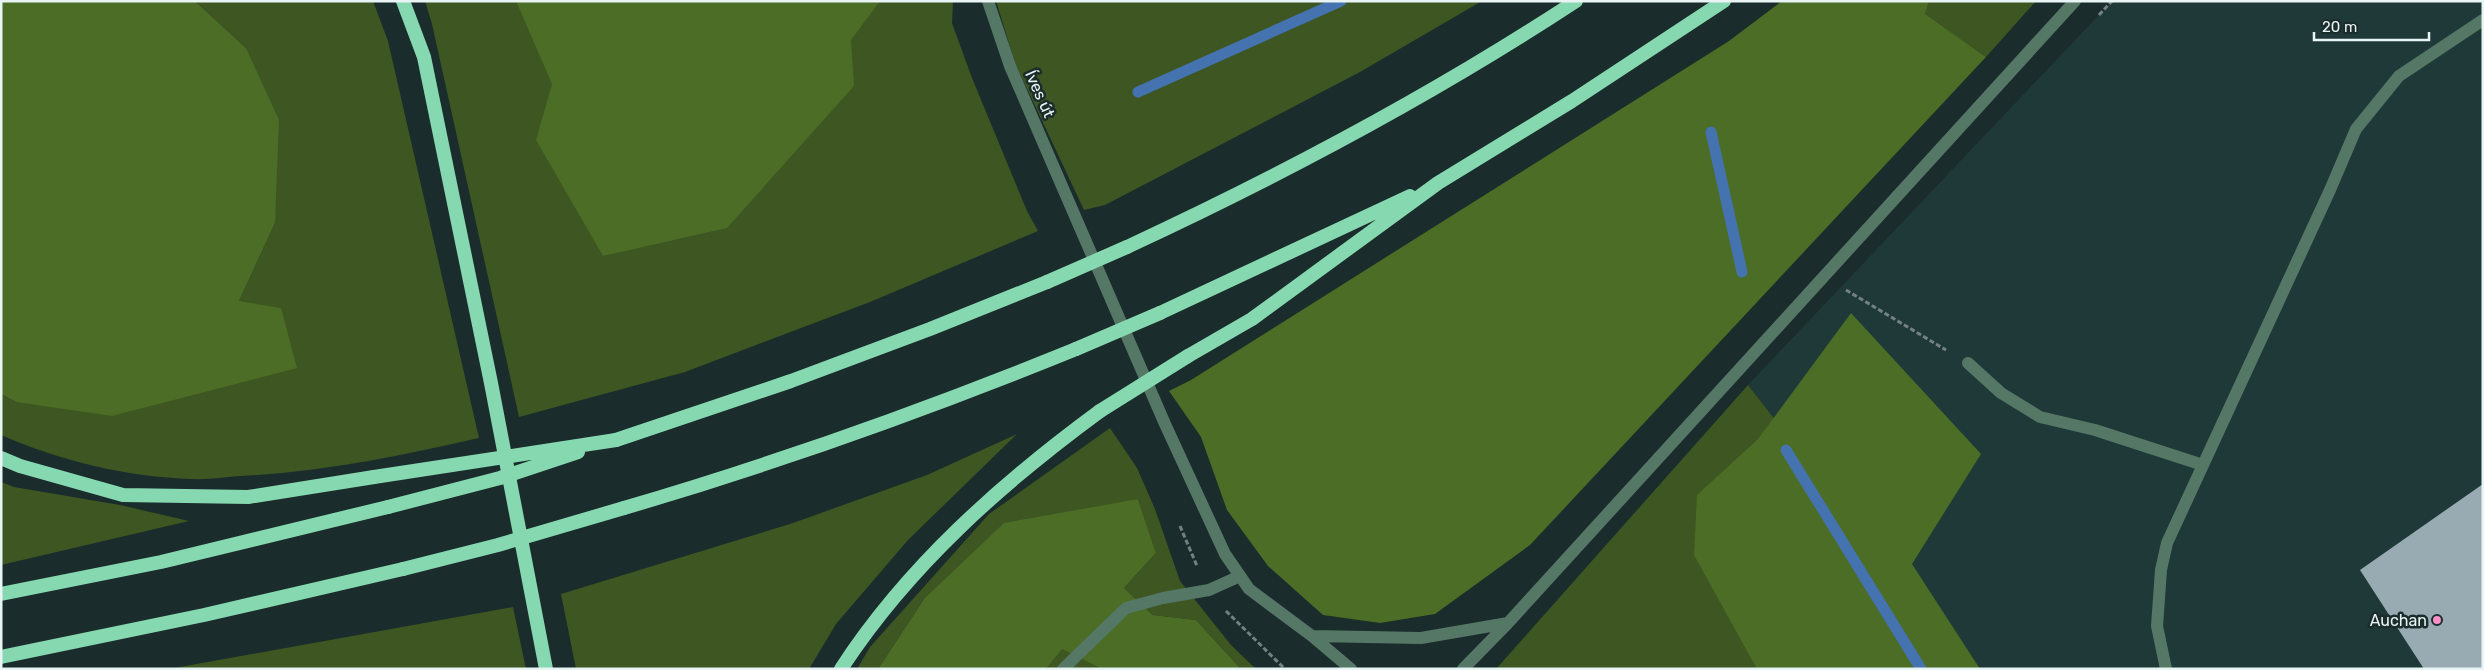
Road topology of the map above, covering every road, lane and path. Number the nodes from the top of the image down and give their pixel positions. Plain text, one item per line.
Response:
1 (403, 1) edge
2 (988, 1) edge
3 (1576, 1) edge
4 (1724, 1) edge
5 (2075, 1) edge
6 (2483, 20) edge
7 (1438, 183) junction
8 (1845, 289) dead end
9 (1968, 363) joint
10 (616, 440) junction
11 (1, 458) edge
12 (2202, 465) junction
13 (1240, 576) junction
14 (1, 594) edge
15 (1508, 623) junction
16 (1312, 636) junction
17 (1, 657) edge
18 (546, 669) edge
19 (841, 669) edge
20 (1064, 669) edge
21 (1350, 669) edge
22 (1463, 669) edge
23 (2166, 669) edge

1 - 18 highway
2 - 13 street, Íves út
3 - 10 highway, bridge
4 - 7 highway
5 - 15 street
6 - 12 street
7 - 17 highway, bridge
7 - 19 highway, bridge
8 - 9 path
9 - 12 street
10 - 11 highway, bridge
10 - 14 highway, bridge
12 - 23 street
13 - 16 street, Íves út
13 - 20 street
15 - 16 street
15 - 22 street
16 - 21 street, Íves út

